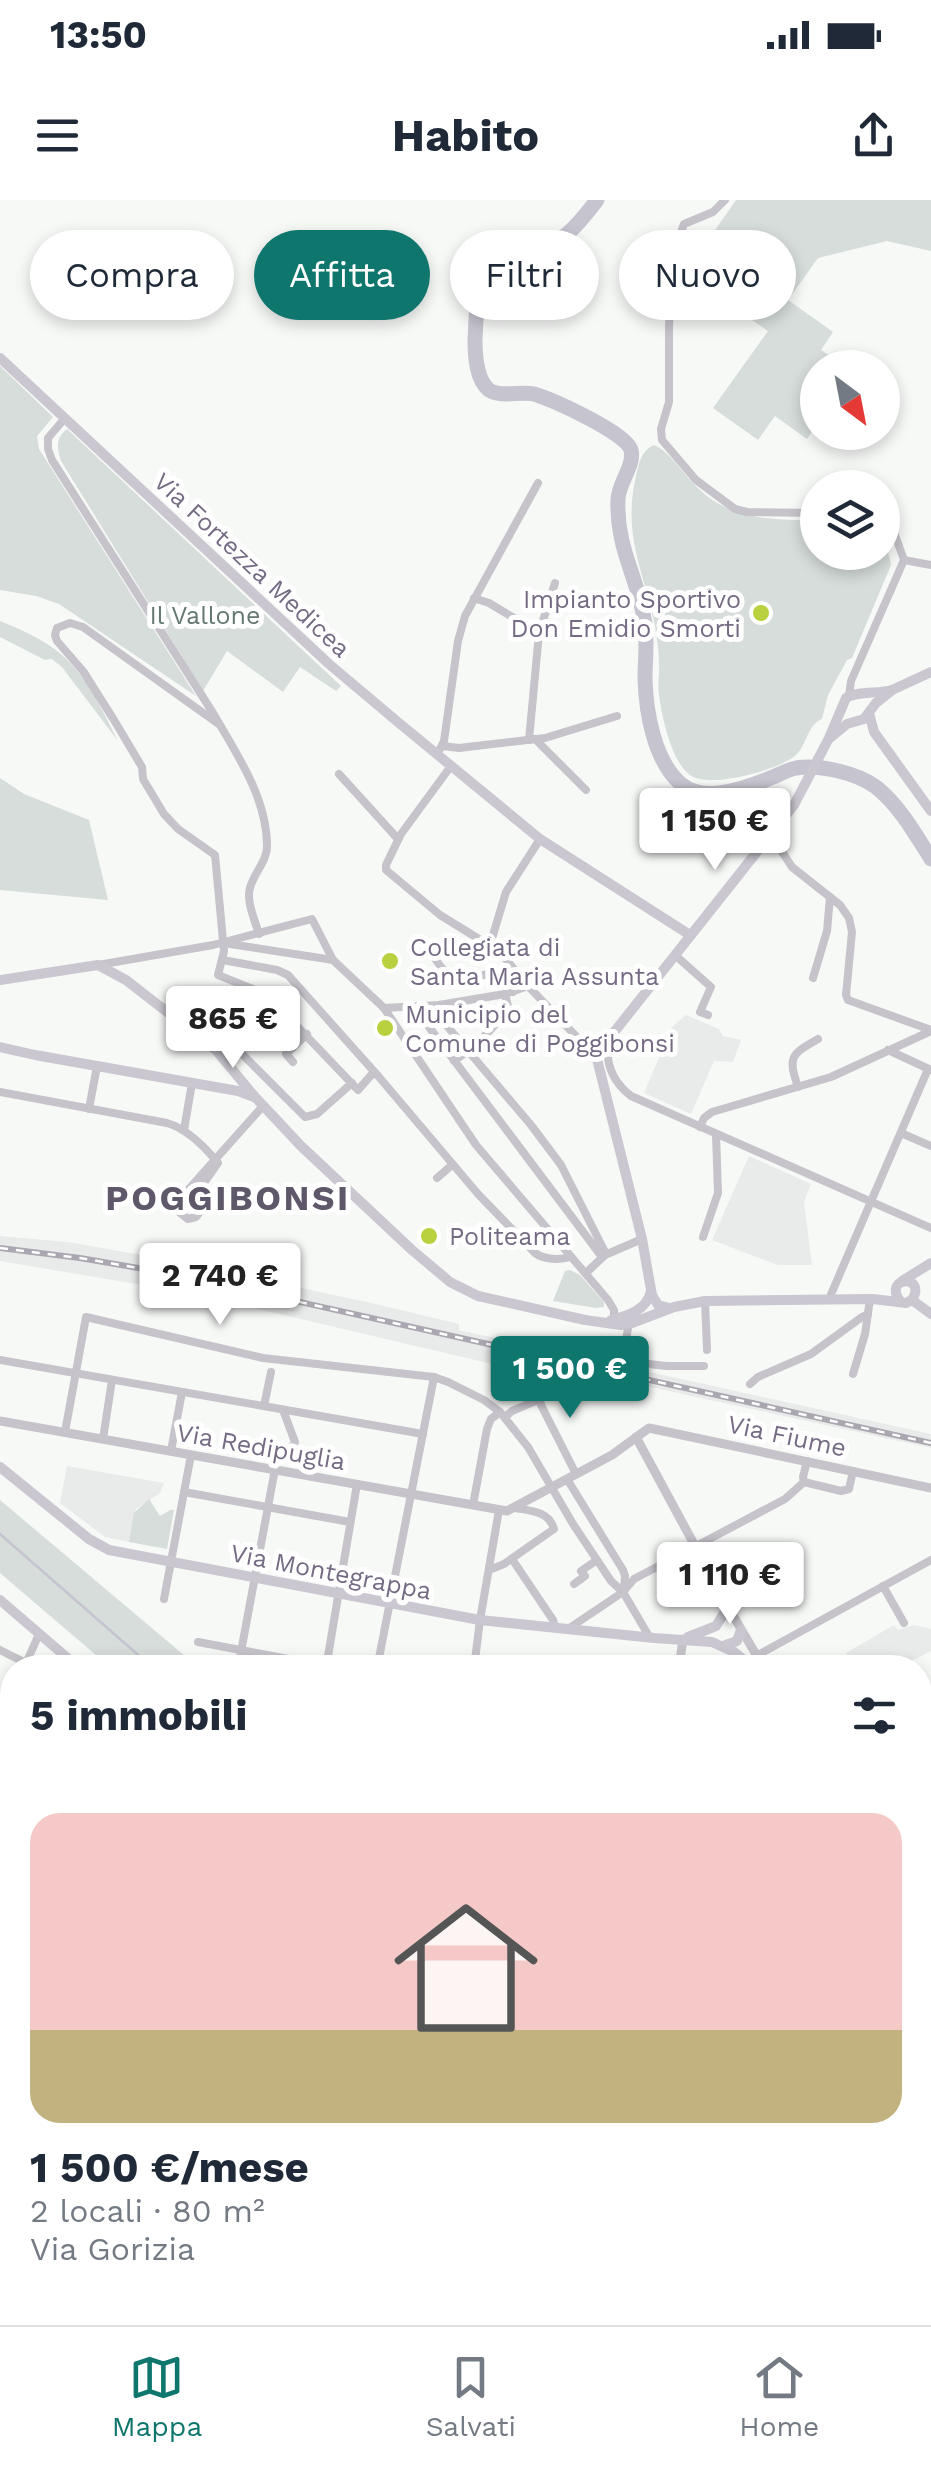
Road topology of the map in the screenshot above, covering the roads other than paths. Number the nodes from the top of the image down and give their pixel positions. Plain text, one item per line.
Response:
1 (723, 202) edge
2 (0, 358) edge
3 (65, 418) junction
4 (538, 482) dead end
5 (800, 513) edge
6 (900, 549) edge
7 (904, 560) junction
8 (931, 565) edge
9 (555, 583) dead end
10 (474, 598) junction
11 (539, 633) junction
12 (931, 672) edge
13 (892, 690) junction
14 (857, 695) junction
15 (843, 709) junction
16 (870, 712) junction
17 (616, 716) dead end
18 (855, 721) junction
19 (220, 725) junction
20 (874, 732) junction
21 (829, 738) junction
22 (532, 739) junction
23 (440, 751) junction
24 (451, 766) junction
25 (340, 774) dead end
26 (586, 790) dead end
27 (931, 811) edge
28 (771, 835) junction
29 (398, 839) junction
30 (540, 839) junction
31 (830, 897) junction
32 (259, 934) junction
33 (690, 935) junction
34 (226, 943) junction
35 (425, 943) dead end
36 (490, 945) junction
37 (675, 955) junction
38 (223, 960) junction
39 (332, 960) junction
40 (98, 965) junction
41 (813, 978) dead end
42 (0, 980) edge
43 (528, 986) junction
44 (509, 993) junction
45 (439, 1004) junction
46 (384, 1008) junction
47 (708, 1015) dead end
48 (182, 1022) junction
49 (429, 1027) dead end
50 (931, 1030) edge
51 (307, 1034) junction
52 (346, 1040) junction
53 (818, 1040) dead end
54 (608, 1042) junction
55 (3, 1049) edge
56 (468, 1050) junction
57 (888, 1050) junction
58 (328, 1057) junction
59 (596, 1057) junction
60 (454, 1061) junction
61 (293, 1062) dead end
62 (97, 1066) junction
63 (930, 1070) edge
64 (374, 1072) junction
65 (240, 1077) junction
66 (192, 1083) junction
67 (355, 1086) junction
68 (798, 1087) junction
69 (230, 1089) junction
70 (0, 1092) edge
71 (288, 1100) junction
72 (264, 1106) junction
73 (89, 1109) junction
74 (518, 1110) junction
75 (501, 1124) junction
76 (700, 1127) junction
77 (184, 1130) junction
78 (901, 1133) junction
79 (716, 1134) junction
80 (931, 1146) edge
81 (215, 1158) junction
82 (452, 1165) junction
83 (437, 1178) dead end
84 (182, 1196) junction
85 (200, 1200) junction
86 (872, 1202) junction
87 (931, 1228) edge
88 (703, 1237) dead end
89 (642, 1240) junction
90 (604, 1256) junction
91 (571, 1257) junction
92 (929, 1265) edge
93 (586, 1273) junction
94 (900, 1284) junction
95 (651, 1291) junction
96 (910, 1298) junction
97 (830, 1299) junction
98 (870, 1299) junction
99 (705, 1301) junction
100 (670, 1308) junction
101 (868, 1314) junction
102 (931, 1314) edge
103 (610, 1321) junction
104 (630, 1324) junction
105 (707, 1350) dead end
106 (0, 1360) edge
107 (704, 1366) dead end
108 (270, 1372) dead end
109 (76, 1374) junction
110 (853, 1374) dead end
111 (434, 1378) junction
112 (112, 1380) junction
113 (750, 1384) dead end
114 (182, 1392) junction
115 (609, 1395) dead end
116 (540, 1399) junction
117 (264, 1406) junction
118 (283, 1410) junction
119 (502, 1414) junction
120 (0, 1421) edge
121 (65, 1432) junction
122 (423, 1434) junction
123 (636, 1437) junction
124 (102, 1439) junction
125 (171, 1451) junction
126 (190, 1455) junction
127 (807, 1461) junction
128 (0, 1467) edge
129 (273, 1469) junction
130 (853, 1471) junction
131 (572, 1477) junction
132 (804, 1482) junction
133 (357, 1484) junction
134 (551, 1488) junction
135 (931, 1488) edge
136 (184, 1492) junction
137 (411, 1493) junction
138 (473, 1505) junction
139 (268, 1508) junction
140 (515, 1508) junction
141 (499, 1510) junction
142 (350, 1522) junction
143 (695, 1547) junction
144 (512, 1559) junction
145 (596, 1560) junction
146 (931, 1560) edge
147 (171, 1562) junction
148 (488, 1570) junction
149 (254, 1578) junction
150 (574, 1584) dead end
151 (884, 1586) junction
152 (623, 1592) junction
153 (337, 1594) junction
154 (164, 1599) dead end
155 (0, 1600) edge
156 (390, 1603) junction
157 (728, 1607) junction
158 (480, 1620) junction
159 (904, 1623) dead end
160 (555, 1628) junction
161 (568, 1629) junction
162 (741, 1630) junction
163 (40, 1634) junction
164 (650, 1638) junction
165 (683, 1639) junction
166 (198, 1642) dead end
167 (723, 1646) junction
168 (241, 1650) junction
169 (30, 1655) edge
170 (64, 1655) edge
171 (240, 1655) edge
172 (266, 1655) edge
173 (328, 1655) edge
174 (380, 1655) edge
175 (476, 1655) edge
176 (681, 1655) edge
177 (736, 1655) edge
178 (758, 1655) joint

1 - 5 street
2 - 3 main road, Via Fortezza Medicea
3 - 19 street
3 - 23 main road, Via Fortezza Medicea
4 - 10 street
6 - 7 street
7 - 8 street
7 - 14 street
9 - 11 street
10 - 11 street
10 - 23 street
11 - 22 street
12 - 13 main road
13 - 14 main road
13 - 16 main road
14 - 15 main road
14 - 16 main road
15 - 18 main road
15 - 21 main road
16 - 18 main road
16 - 20 main road
17 - 22 street
18 - 20 main road
18 - 21 main road
19 - 32 street
19 - 34 street
20 - 27 main road
21 - 28 main road
22 - 23 street
22 - 26 street
23 - 24 main road, Via Fortezza Medicea
24 - 29 street
24 - 30 main road, Via Fortezza Medicea
25 - 29 street
28 - 31 street
28 - 33 main road
29 - 36 street
30 - 33 main road, Via Fortezza Medicea
30 - 36 street
31 - 41 street
31 - 50 street
32 - 34 street
32 - 39 street
33 - 37 main road
34 - 38 street
34 - 39 street
34 - 40 street
35 - 44 street
36 - 43 street
37 - 47 street
37 - 54 main road
38 - 51 street
38 - 52 street
39 - 46 street
40 - 42 main road
40 - 48 main road
43 - 44 street
43 - 59 street
44 - 45 street
44 - 56 street
45 - 46 street
45 - 56 street
46 - 91 street
48 - 65 main road
48 - 71 street
49 - 60 street
50 - 57 street
51 - 58 street
51 - 61 street
52 - 58 street
52 - 64 street
53 - 68 street
54 - 59 main road
54 - 76 street
55 - 62 main road
56 - 60 street
56 - 74 street
57 - 63 street
57 - 68 street
58 - 67 street
59 - 89 main road
60 - 75 street
62 - 66 main road
62 - 73 street
63 - 78 street
64 - 67 street
64 - 82 street
65 - 69 main road
65 - 72 main road
66 - 69 main road
66 - 77 street
67 - 71 street
68 - 76 street
69 - 72 main road
70 - 73 street
71 - 72 street
72 - 81 street
72 - 103 main road
73 - 77 street
74 - 75 street
74 - 90 street
75 - 90 street
76 - 79 street
77 - 81 street
78 - 80 street
78 - 86 street
79 - 86 street
79 - 88 street
81 - 84 street
81 - 85 street
82 - 83 street
82 - 91 street
84 - 85 street
84 - 85 street
86 - 87 street
86 - 97 street
89 - 90 street
89 - 95 main road
90 - 93 street
91 - 93 street
92 - 94 main road
92 - 96 main road
93 - 103 street
94 - 96 main road
94 - 96 main road
94 - 98 main road
95 - 100 main road
95 - 103 main road
96 - 98 main road
96 - 102 main road
97 - 98 main road
97 - 99 main road
98 - 101 street
99 - 100 main road
99 - 105 street
100 - 104 main road
101 - 110 street
101 - 113 street
103 - 104 main road
104 - 107 street
106 - 109 street
108 - 117 street
109 - 111 street
109 - 112 street
109 - 121 street
111 - 119 street
111 - 122 street
112 - 114 street
112 - 124 street
114 - 117 street
114 - 125 street
115 - 116 street
116 - 119 street
116 - 131 street
117 - 118 street
118 - 122 street
118 - 129 street
119 - 134 street
119 - 138 street
120 - 121 street, Via Redipuglia
121 - 124 street, Via Redipuglia
122 - 137 street
123 - 127 street, Via Fiume
123 - 131 street
123 - 143 street
124 - 125 street, Via Redipuglia
125 - 126 street, Via Redipuglia
126 - 129 street, Via Redipuglia
126 - 136 street
127 - 130 street, Via Fiume
127 - 132 street
128 - 147 main road, Via Montegrappa
129 - 133 street, Via Redipuglia
129 - 139 street
130 - 132 street
130 - 135 street, Via Fiume
131 - 134 street
131 - 152 street
132 - 143 street
133 - 137 street, Via Redipuglia
133 - 142 street
134 - 140 street
134 - 145 street
136 - 139 street
136 - 147 street
137 - 138 street, Via Redipuglia
137 - 156 street
138 - 141 street, Via Redipuglia
139 - 142 street
139 - 149 street
140 - 141 street, Via Redipuglia
140 - 144 street
141 - 148 street
142 - 153 street
143 - 152 street
143 - 157 street
144 - 148 street
144 - 160 street
145 - 150 street
145 - 152 street
146 - 151 street
147 - 149 main road, Via Montegrappa
147 - 154 street
148 - 158 street
149 - 153 main road, Via Montegrappa
149 - 168 street
151 - 159 street
151 - 178 street
152 - 161 street
152 - 164 street
153 - 156 main road, Via Montegrappa
153 - 173 street
155 - 163 main road
156 - 158 main road, Via Montegrappa
156 - 174 street
157 - 162 street
157 - 165 main road
158 - 160 main road, Via Montegrappa
158 - 175 street
160 - 161 main road, Via Montegrappa
161 - 164 main road, Via Montegrappa
162 - 167 main road
162 - 178 street
163 - 169 street
163 - 170 main road
164 - 165 main road, Via Montegrappa
165 - 167 main road, Via Montegrappa
165 - 176 street
166 - 168 street
167 - 177 main road
168 - 171 street
168 - 172 street

